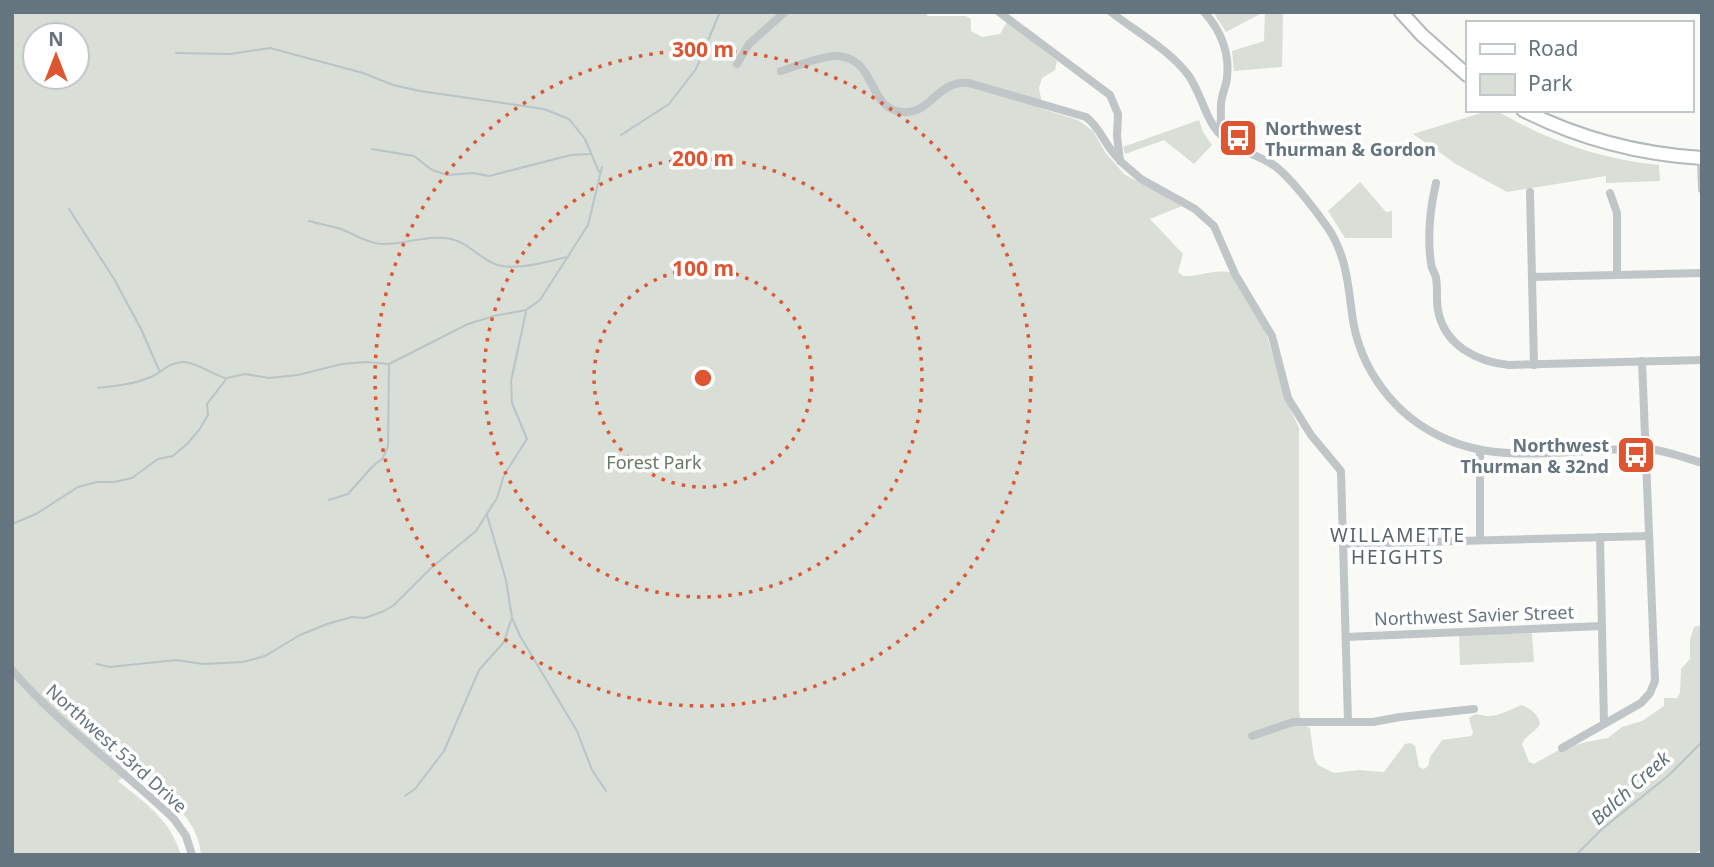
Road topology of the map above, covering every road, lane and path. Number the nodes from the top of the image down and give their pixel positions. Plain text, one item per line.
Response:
1 (785, 12) edge
2 (999, 12) edge
3 (1111, 12) edge
4 (1204, 12) edge
5 (1401, 12) edge
6 (737, 64) dead end
7 (781, 71) dead end
8 (1466, 74) edge
9 (1526, 112) edge
10 (1218, 132) junction
11 (1702, 158) edge
12 (1120, 160) junction
13 (1436, 183) dead end
14 (1702, 189) edge
15 (1530, 192) dead end
16 (1610, 193) dead end
17 (1702, 273) edge
18 (1618, 275) junction
19 (1532, 277) junction
20 (1702, 360) edge
21 (1642, 361) junction
22 (1534, 365) junction
23 (1647, 449) junction
24 (1480, 450) junction
25 (1702, 463) edge
26 (1649, 536) junction
27 (1600, 537) junction
28 (1480, 540) junction
29 (1344, 544) junction
30 (1602, 626) junction
31 (1346, 636) junction
32 (12, 670) edge
33 (1474, 709) dead end
34 (1348, 722) junction
35 (1604, 723) junction
36 (1252, 736) dead end
37 (1562, 748) dead end
38 (192, 855) edge

1 - 6 street
2 - 12 street
3 - 10 street
4 - 10 street
5 - 8 main road
7 - 12 street
9 - 11 main road
10 - 24 street
11 - 14 street
12 - 29 street
13 - 22 street
15 - 19 street
16 - 18 street
17 - 18 street
18 - 19 street
19 - 22 street
20 - 21 street
21 - 22 street
21 - 23 street
23 - 24 street
23 - 25 street
23 - 26 street
24 - 28 street
26 - 27 street
26 - 35 street
27 - 28 street
27 - 30 street
28 - 29 street
29 - 31 street
30 - 31 street, Northwest Savier Street
30 - 35 street
31 - 34 street
32 - 38 street, Northwest 53rd Drive
33 - 34 street
34 - 36 street
35 - 37 street

